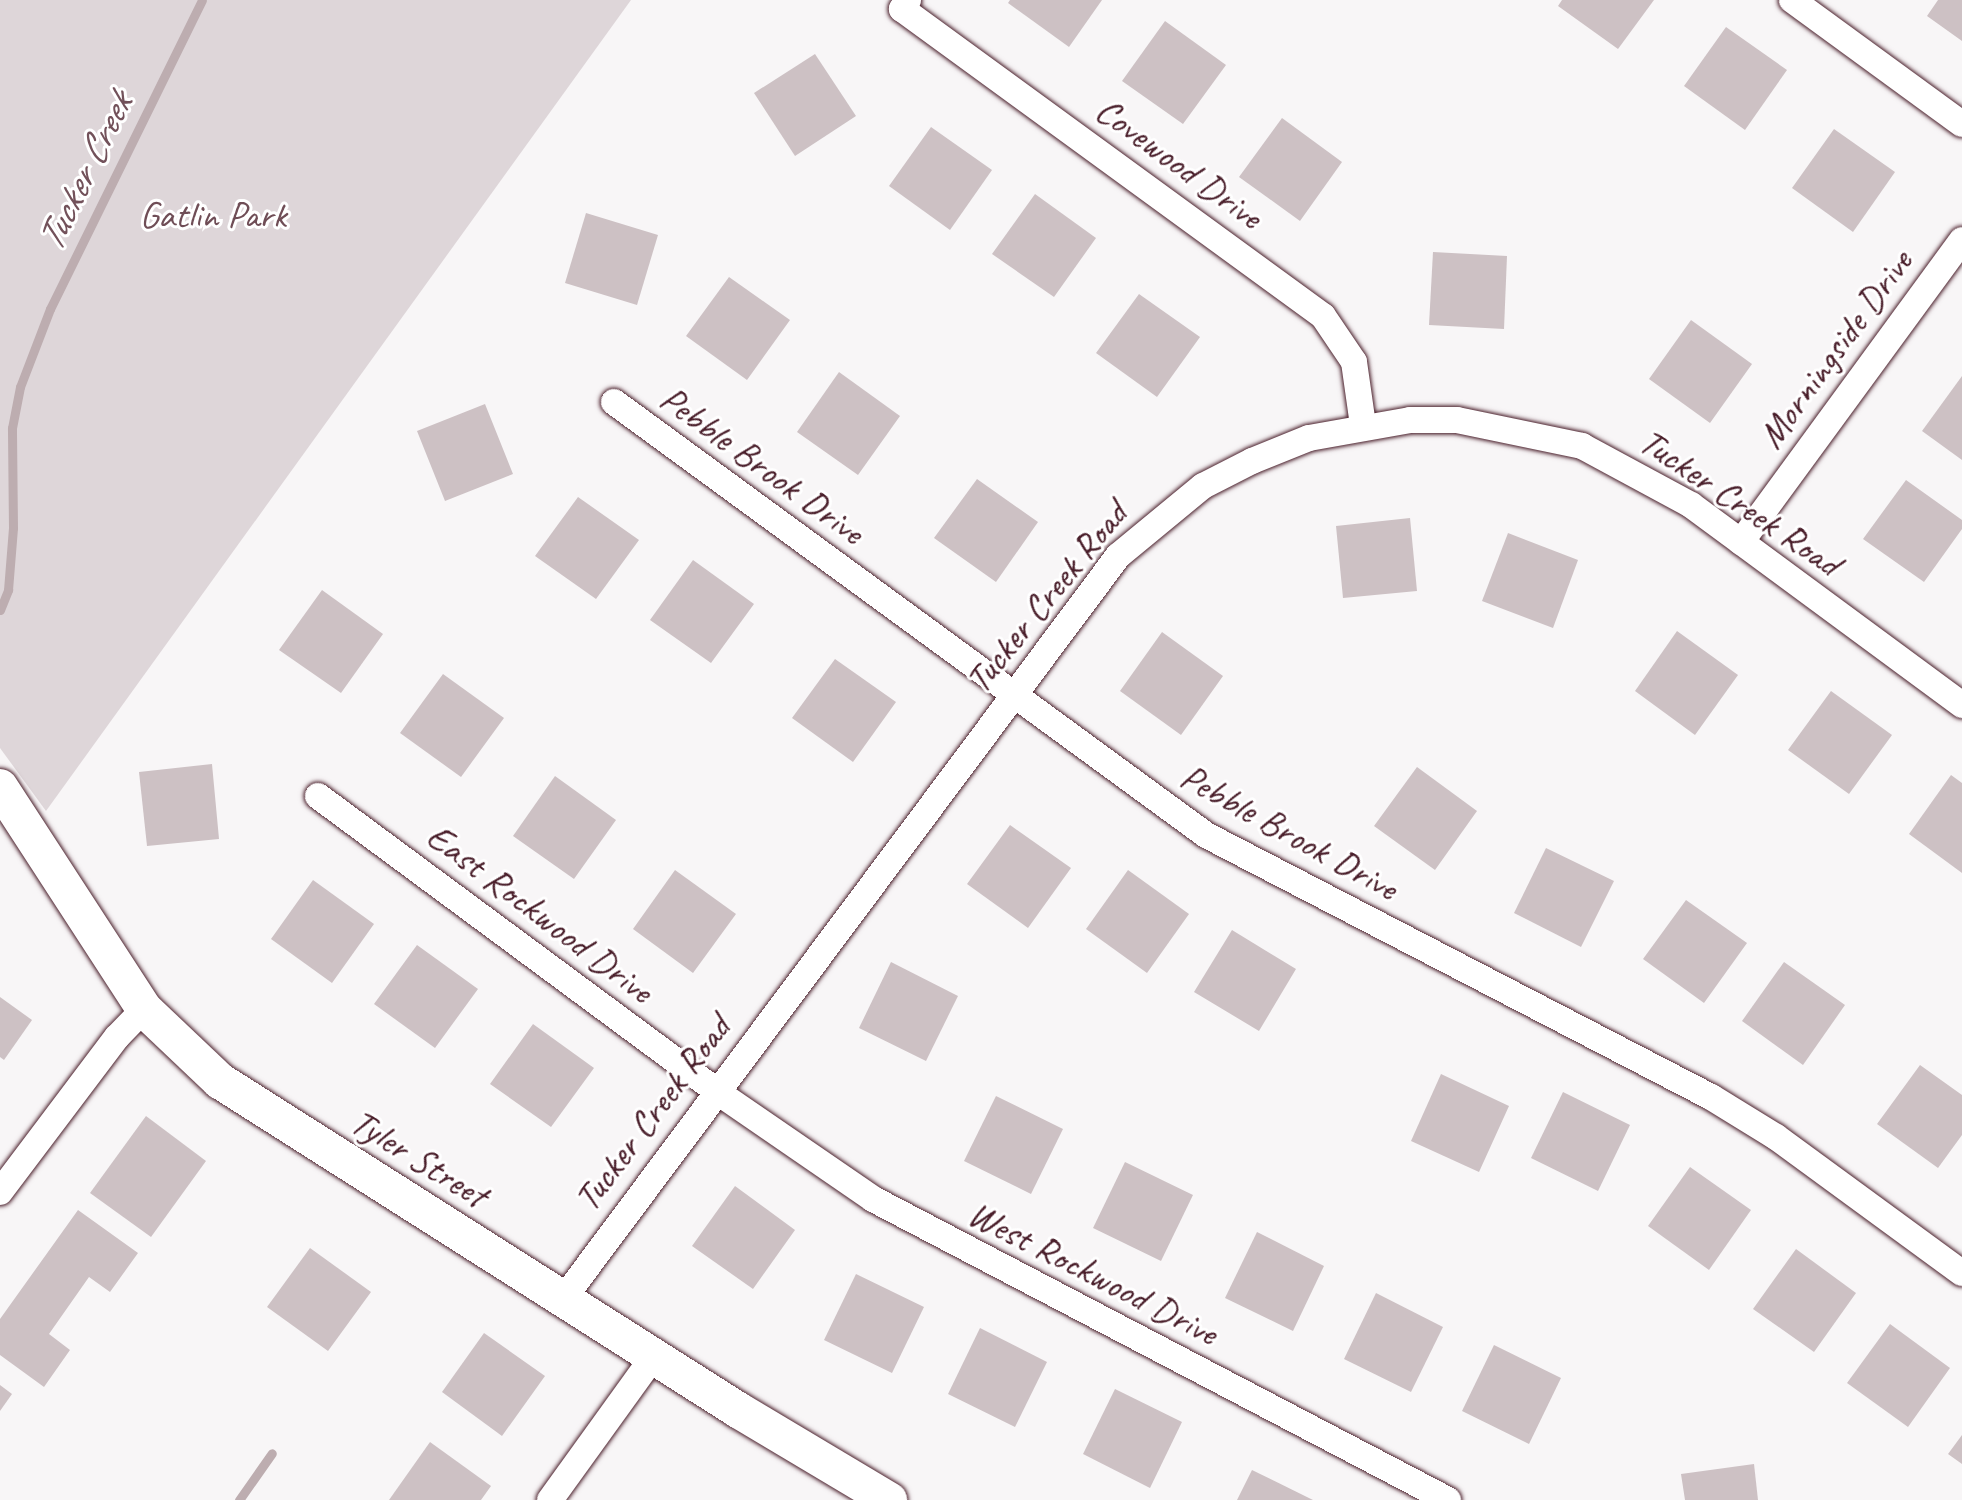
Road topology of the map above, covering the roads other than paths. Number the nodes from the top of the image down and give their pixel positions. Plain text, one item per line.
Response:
1 (908, 0) edge
2 (1792, 0) edge
3 (1962, 124) edge
4 (1962, 240) edge
5 (614, 402) dead end
6 (1363, 425) junction
7 (1741, 542) junction
8 (1012, 696) junction
9 (1962, 705) edge
10 (0, 787) edge
11 (318, 796) dead end
12 (144, 1009) junction
13 (716, 1091) junction
14 (0, 1192) edge
15 (1962, 1273) edge
16 (564, 1298) junction
17 (654, 1356) junction
18 (550, 1500) edge
19 (889, 1500) edge
20 (1448, 1500) edge

1 - 6 street, Covewood Drive
2 - 3 street
4 - 7 street, Morningside Drive
5 - 8 street, Pebble Brook Drive
6 - 7 street, Tucker Creek Road
6 - 8 street, Tucker Creek Road
7 - 9 street, Tucker Creek Road
8 - 13 street, Tucker Creek Road
8 - 15 street, Pebble Brook Drive
10 - 12 street, Tyler Street
11 - 13 street, East Rockwood Drive
12 - 14 street
12 - 16 street, Tyler Street
13 - 16 street, Tucker Creek Road
13 - 20 street, West Rockwood Drive
16 - 17 street, Tyler Street
17 - 18 street
17 - 19 street, Tyler Street

